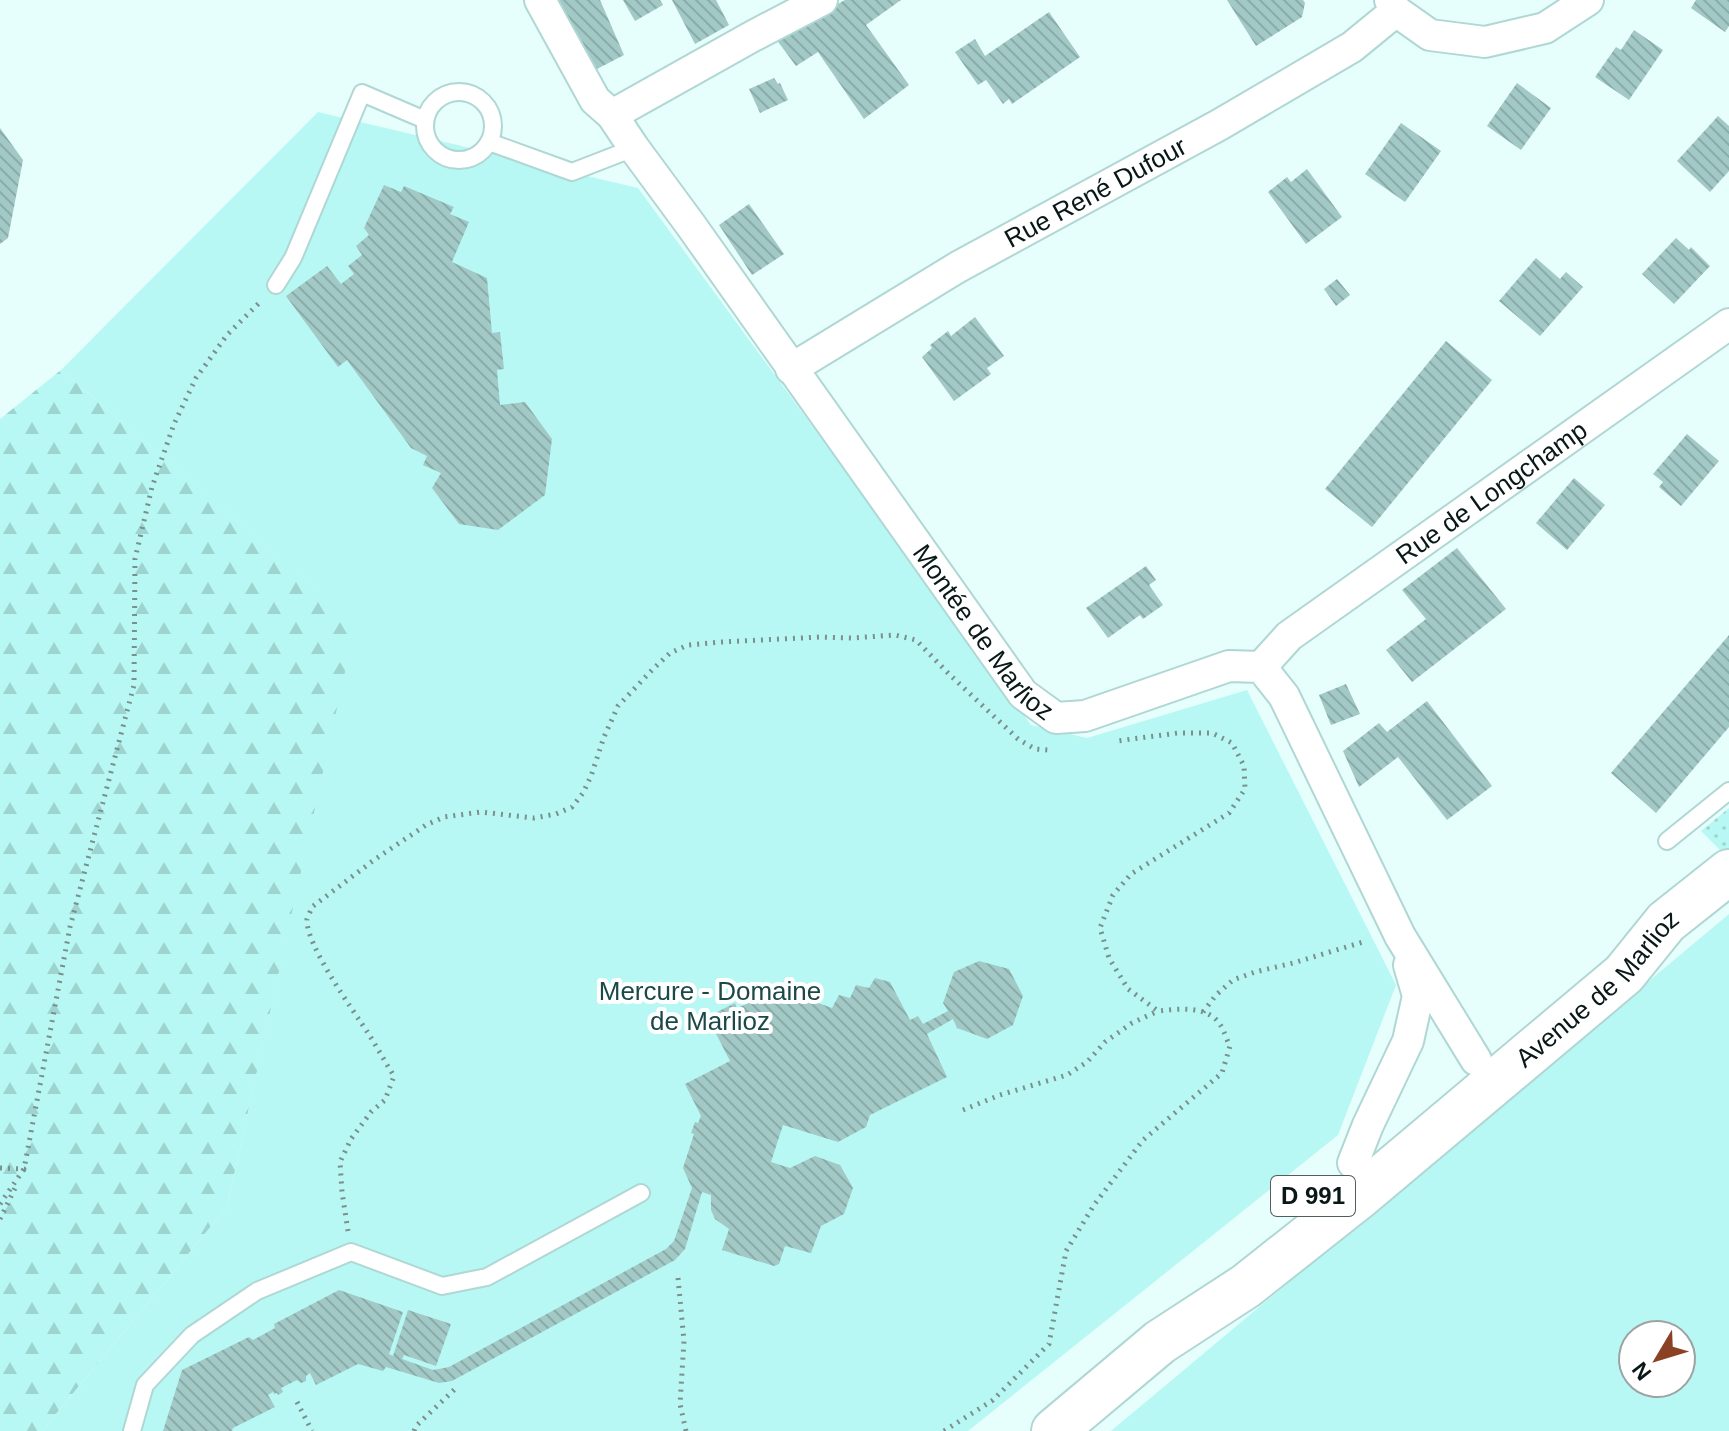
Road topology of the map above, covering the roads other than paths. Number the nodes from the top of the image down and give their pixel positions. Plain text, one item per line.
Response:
1 (540, 0) edge
2 (822, 0) edge
3 (1588, 0) edge
4 (1393, 5) edge
5 (612, 115) junction
6 (425, 120) junction
7 (489, 142) junction
8 (634, 148) junction
9 (276, 285) road end
10 (1729, 324) edge
11 (791, 369) junction
12 (1261, 667) junction
13 (1729, 791) edge
14 (1667, 841) dead end
15 (1729, 872) edge
16 (1666, 922) junction
17 (1400, 936) junction
18 (1470, 1075) junction
19 (1357, 1179) junction
20 (641, 1193) dead end
21 (132, 1431) edge
22 (1054, 1431) edge

1 - 5 street, Montée de Marlioz
2 - 5 street
3 - 4 street
4 - 11 street, Rue René Dufour
5 - 8 street, Montée de Marlioz
6 - 7 lane
6 - 7 lane
6 - 9 lane
7 - 8 lane
8 - 11 street, Montée de Marlioz
10 - 12 street, Rue de Longchamp
11 - 12 street, Montée de Marlioz
12 - 17 street
13 - 14 lane
15 - 16 main road, D 991
16 - 18 main road, Avenue de Marlioz / D 991
16 - 19 main road, Avenue de Marlioz
17 - 18 street
17 - 19 street
18 - 19 main road, Avenue de Marlioz / D 991
19 - 22 main road, Avenue de Marlioz
20 - 21 lane

